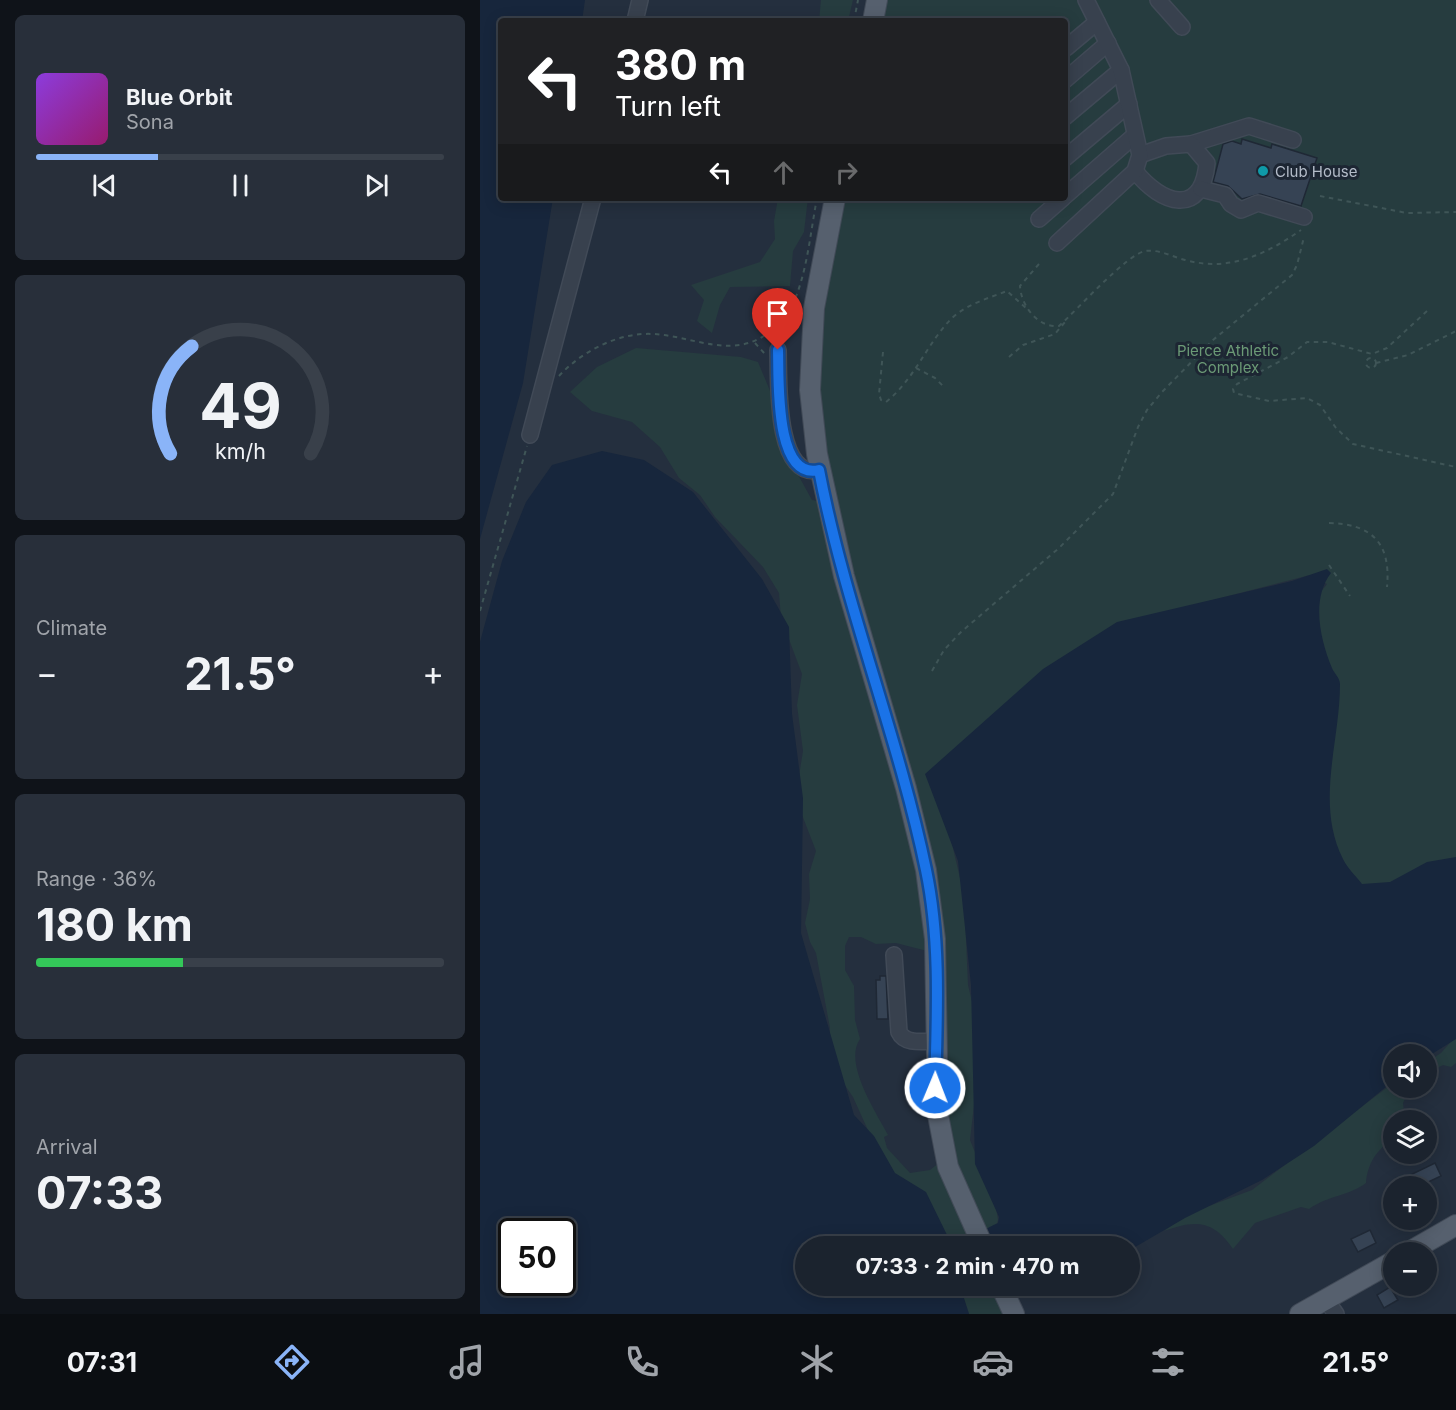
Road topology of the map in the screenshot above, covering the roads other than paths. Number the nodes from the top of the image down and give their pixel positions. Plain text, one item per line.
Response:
1 (640, 0) edge
2 (877, 0) edge
3 (1086, 0) edge
4 (1158, 0) edge
5 (636, 18) edge
6 (874, 18) edge
7 (1097, 22) junction
8 (1182, 27) dead end
9 (1107, 43) junction
10 (1068, 46) edge
11 (1121, 70) junction
12 (1068, 77) edge
13 (1130, 104) junction
14 (1068, 114) edge
15 (1135, 135) junction
16 (1293, 140) dead end
17 (1191, 144) junction
18 (1140, 155) junction
19 (1068, 156) edge
20 (1135, 171) junction
21 (1201, 189) junction
22 (1068, 194) edge
23 (592, 201) edge
24 (834, 201) edge
25 (1059, 201) edge
26 (1039, 219) dead end
27 (1304, 223) road end
28 (1057, 243) dead end
29 (778, 350) dead end
30 (530, 435) road end
31 (819, 470) junction
32 (894, 955) dead end
33 (936, 1041) junction
34 (1456, 1226) edge
35 (978, 1236) edge
36 (1427, 1242) edge
37 (1383, 1269) edge
38 (1006, 1296) edge
39 (1331, 1307) edge
40 (1014, 1314) edge
41 (1300, 1314) edge

1 - 5 lane
2 - 6 main road
3 - 7 lane
4 - 8 lane
7 - 9 lane
7 - 10 lane
9 - 11 lane
9 - 12 lane
11 - 13 lane
11 - 14 lane
13 - 15 lane
13 - 19 lane
15 - 18 lane
15 - 22 lane
16 - 17 lane
17 - 18 lane
17 - 21 lane
18 - 20 lane
20 - 21 lane
20 - 28 lane
21 - 27 lane
23 - 30 lane
24 - 31 main road
25 - 26 lane
29 - 31 lane
31 - 33 main road
32 - 33 lane
33 - 35 main road
34 - 36 main road
37 - 39 main road
38 - 40 main road
39 - 41 main road

